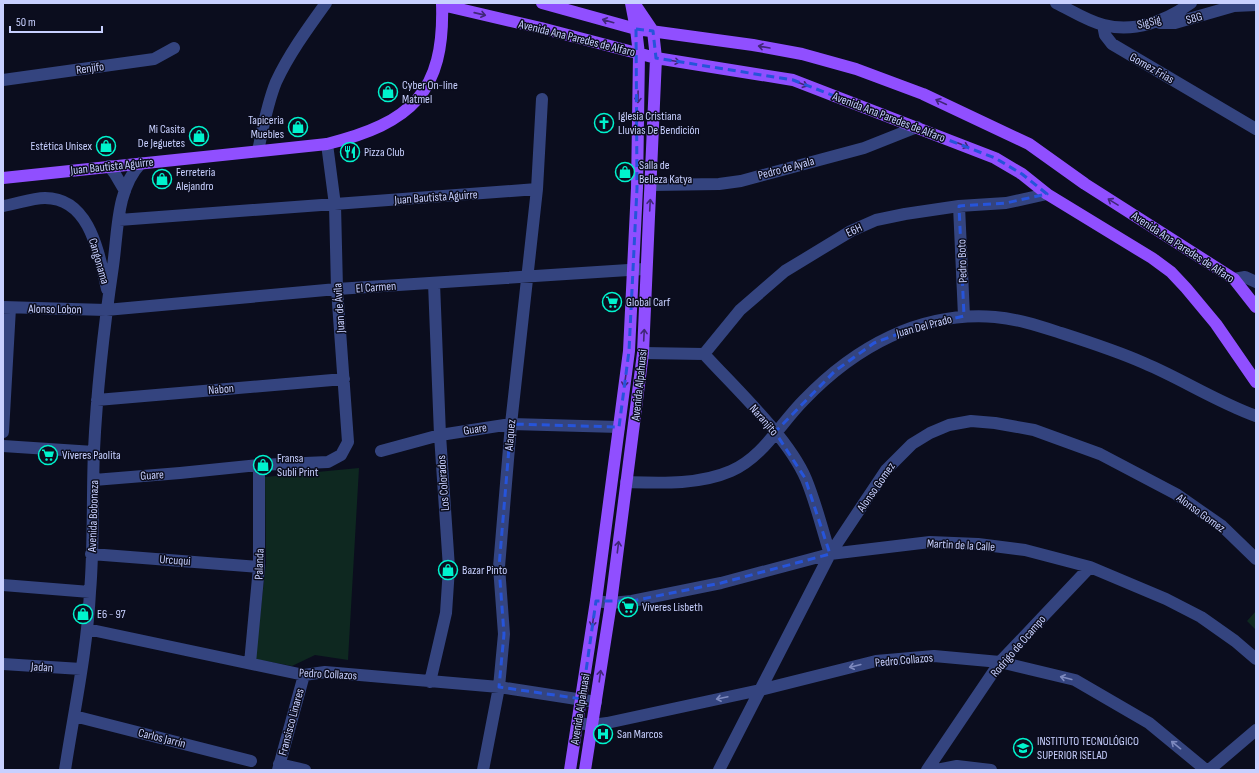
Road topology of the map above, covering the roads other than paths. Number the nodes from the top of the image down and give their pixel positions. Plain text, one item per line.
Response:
1 (326, 3) edge
2 (542, 3) edge
3 (631, 3) edge
4 (634, 3) edge
5 (1056, 3) edge
6 (1190, 3) edge
7 (442, 4) edge
8 (1256, 5) edge
9 (1156, 22) junction
10 (1103, 25) junction
11 (636, 29) junction
12 (653, 31) junction
13 (174, 48) dead end
14 (639, 54) junction
15 (656, 58) junction
16 (3, 80) edge
17 (542, 99) dead end
18 (917, 127) junction
19 (1256, 129) edge
20 (327, 144) junction
21 (258, 151) junction
22 (141, 163) junction
23 (108, 166) junction
24 (3, 178) edge
25 (651, 185) junction
26 (537, 190) junction
27 (124, 191) junction
28 (1047, 194) junction
29 (335, 205) junction
30 (3, 206) edge
31 (959, 206) junction
32 (119, 220) junction
33 (647, 268) junction
34 (632, 270) junction
35 (527, 277) junction
36 (1234, 279) junction
37 (1256, 282) edge
38 (434, 283) junction
39 (337, 289) junction
40 (109, 296) junction
41 (1256, 307) edge
42 (6, 308) edge
43 (106, 310) junction
44 (964, 316) junction
45 (643, 353) junction
46 (704, 354) junction
47 (344, 379) junction
48 (1256, 382) edge
49 (97, 400) junction
50 (1256, 416) edge
51 (511, 424) junction
52 (619, 427) junction
53 (3, 432) edge
54 (775, 432) junction
55 (440, 435) junction
56 (3, 446) edge
57 (381, 451) dead end
58 (94, 452) junction
59 (328, 462) joint
60 (259, 465) junction
61 (94, 480) junction
62 (626, 482) junction
63 (91, 554) junction
64 (830, 554) junction
65 (1256, 560) edge
66 (259, 567) junction
67 (1090, 567) junction
68 (3, 585) edge
69 (90, 592) junction
70 (596, 601) junction
71 (611, 604) junction
72 (87, 629) junction
73 (1256, 659) edge
74 (1000, 662) junction
75 (250, 663) junction
76 (3, 664) edge
77 (81, 669) junction
78 (304, 675) junction
79 (430, 682) junction
80 (499, 687) junction
81 (760, 690) junction
82 (582, 699) junction
83 (596, 702) junction
84 (74, 716) junction
85 (578, 723) junction
86 (592, 725) junction
87 (1256, 730) edge
88 (251, 761) dead end
89 (278, 767) edge
90 (65, 770) edge
91 (305, 770) edge
92 (483, 770) edge
93 (570, 770) edge
94 (585, 770) edge
95 (719, 770) edge
96 (927, 770) edge
97 (936, 770) edge
98 (991, 770) edge
99 (1207, 770) edge

1 - 21 street
11 -> 2 main road, Avenida Ana Paredes de Alfaro
3 - 11 main road, Avenida Alpahuasi
4 - 12 main road, Avenida Alpahuasi
5 - 10 street
6 - 9 street, SigSig
7 -> 14 main road, Avenida Ana Paredes de Alfaro
7 - 20 main road, Juan Bautista Aguirre
8 - 9 street, S8G
9 - 10 street, SigSig
10 - 19 street, Gomez Frias
11 - 12 main road, Avenida Ana Paredes de Alfaro
11 - 14 main road, Avenida Alpahuasi
12 - 15 main road, Avenida Alpahuasi
36 -> 12 main road, Avenida Ana Paredes de Alfaro
13 - 16 street, Renjifo
14 - 15 main road, Avenida Ana Paredes de Alfaro
14 -> 34 main road, Avenida Alpahuasi
15 -> 18 main road, Avenida Ana Paredes de Alfaro
15 - 25 main road, Avenida Alpahuasi
17 - 26 street, Alaquez
18 - 25 street, Pedro de Ayala
18 -> 28 main road, Avenida Ana Paredes de Alfaro
20 - 21 main road, Juan Bautista Aguirre
20 - 29 street, Juan de Ávila
21 - 22 main road, Juan Bautista Aguirre
22 - 23 main road, Juan Bautista Aguirre
22 - 27 street, Avenida Bobonaza
23 - 24 main road, Juan Bautista Aguirre
23 - 27 street
33 -> 25 main road, Avenida Alpahuasi
26 - 29 street, Juan Bautista Aguirre
26 - 35 street, Alaquez
27 - 32 street, Avenida Bobonaza
28 - 31 street, E6H
28 - 48 main road, Avenida Ana Paredes de Alfaro
29 - 32 street, Juan Bautista Aguirre
29 - 39 street, Juan de Ávila
30 - 40 street, Cangonama
31 - 44 street, Pedro Boto
31 - 46 street, E6H
32 - 40 street, Avenida Bobonaza
33 - 34 street, El Carmen
45 -> 33 main road, Avenida Alpahuasi
34 - 35 street, El Carmen
34 -> 52 main road, Avenida Alpahuasi
35 - 38 street, El Carmen
35 - 51 street, Alaquez
36 - 37 street
36 - 41 main road, Avenida Ana Paredes de Alfaro
38 - 39 street, El Carmen
38 - 55 street, Los Colorados
39 - 43 street, El Carmen
39 - 47 street, Juan de Ávila
40 - 43 street, Avenida Bobonaza
42 - 43 street, Alonso Lobon
42 - 53 street
43 - 49 street, Avenida Bobonaza
44 - 50 street, Juan Del Prado
44 - 54 street, Juan Del Prado
45 - 46 street
45 - 62 main road, Avenida Alpahuasi
46 - 54 street, Naranjito
47 - 49 street, Nabon
47 - 59 street, Juan de Ávila
49 - 58 street, Avenida Bobonaza
51 - 52 street, Guare
51 - 55 street, Guare
51 - 80 street, Alaquez
52 - 70 main road, Avenida Alpahuasi
54 - 62 street, Juan Del Prado
54 - 64 street, Naranjito
55 - 57 street, Guare
55 - 79 street, Los Colorados
56 - 58 street
58 - 61 street, Avenida Bobonaza
59 - 60 street, Guare
60 - 61 street, Guare
60 - 66 street, Palanda
61 - 63 street, Avenida Bobonaza
71 -> 62 main road, Avenida Alpahuasi
63 - 66 street, Urcuqui
63 - 69 street, Avenida Bobonaza
64 - 65 street, Alonso Gomez
64 - 67 street, Martin de la Calle
64 - 71 street, Martin de la Calle
64 - 81 street, Alonso Gomez
66 - 75 street, Palanda
67 - 73 street, Martin de la Calle
67 - 74 street, Rodrigo de Ocampo
68 - 69 street
69 - 72 street, Avenida Bobonaza
70 - 71 street, Martin de la Calle
70 -> 82 main road, Avenida Alpahuasi
83 -> 71 main road, Avenida Alpahuasi
72 - 75 street, Pedro Collazos
72 - 77 street, Avenida Bobonaza
74 -> 81 street, Pedro Collazos
74 - 96 street, Rodrigo de Ocampo
99 -> 74 street, Pedro Collazos
75 - 78 street, Pedro Collazos
76 - 77 street, Jadan
77 - 84 street, Avenida Bobonaza
78 - 79 street, Pedro Collazos
78 - 89 street, Fransisco Linares
79 - 80 street, Pedro Collazos
80 - 82 street, Pedro Collazos
80 - 92 street, Alaquez
81 -> 86 street, Pedro Collazos
81 - 95 street, Alonso Gomez
82 - 83 street, Pedro Collazos
82 - 85 main road, Avenida Alpahuasi
83 - 86 main road, Avenida Alpahuasi
84 - 88 street, Carlos Jarrín
84 - 90 street, Avenida Bobonaza
85 - 86 street, Pedro Collazos
85 - 93 main road, Avenida Alpahuasi
86 - 94 main road, Avenida Alpahuasi
87 - 99 street
89 - 91 street
97 - 98 street

